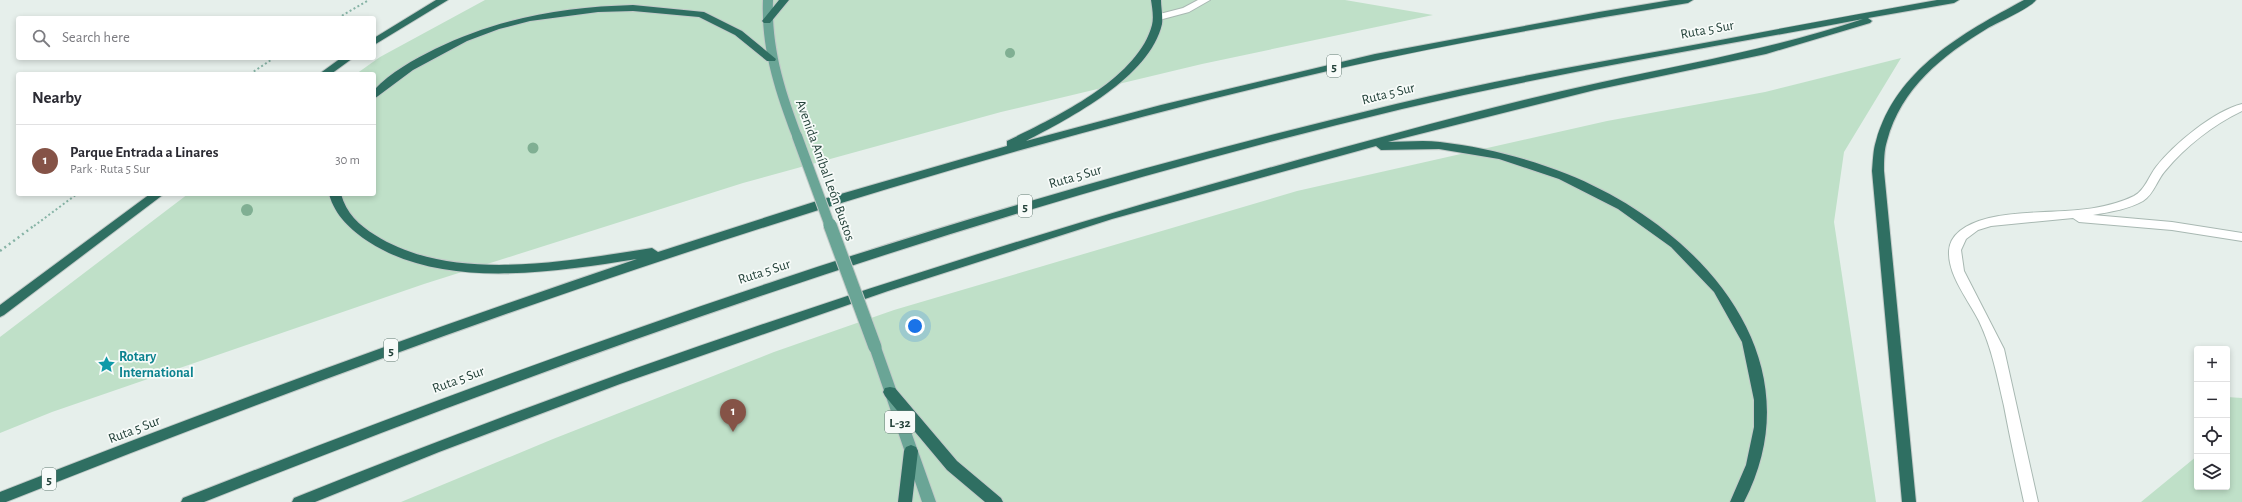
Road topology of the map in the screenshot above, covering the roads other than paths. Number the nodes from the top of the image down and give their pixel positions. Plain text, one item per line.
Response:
1 (443, 0) edge
2 (768, 0) edge
3 (784, 0) edge
4 (1156, 0) edge
5 (1205, 0) edge
6 (1688, 0) edge
7 (1954, 0) edge
8 (2031, 0) edge
9 (1891, 11) junction
10 (1159, 17) junction
11 (767, 21) junction
12 (376, 41) edge
13 (772, 59) junction
14 (345, 60) edge
15 (327, 72) edge
16 (376, 94) edge
17 (2242, 107) edge
18 (1348, 150) junction
19 (986, 156) junction
20 (155, 196) edge
21 (336, 196) edge
22 (2058, 216) junction
23 (2242, 236) edge
24 (686, 246) junction
25 (0, 312) edge
26 (890, 392) junction
27 (911, 450) junction
28 (0, 498) edge
29 (188, 502) edge
30 (299, 502) edge
31 (904, 502) edge
32 (929, 502) edge
33 (996, 502) edge
34 (1737, 502) edge
35 (1909, 502) edge
36 (2031, 502) edge

1 - 12 highway
2 - 11 main road, Avenida Aníbal León Bustos
3 - 11 highway
4 - 10 highway
5 - 10 street
6 - 19 highway, Ruta 5 Sur / 5
7 - 9 highway, Ruta 5 Sur / 5
8 - 35 highway
9 - 18 highway
9 - 29 highway, Ruta 5 Sur / 5
10 - 19 highway
11 - 13 main road, Avenida Aníbal León Bustos
13 - 16 highway
13 - 26 main road, Avenida Aníbal León Bustos / L-32, bridge
14 - 15 highway
17 - 22 street
18 - 30 highway
18 - 34 highway
19 - 24 highway, Ruta 5 Sur / 5
20 - 25 highway
21 - 24 highway
22 - 23 street
22 - 36 street
24 - 28 highway, Ruta 5 Sur / 5
26 - 27 main road, L-32
26 - 33 highway
27 - 31 highway
27 - 32 main road, L-32

